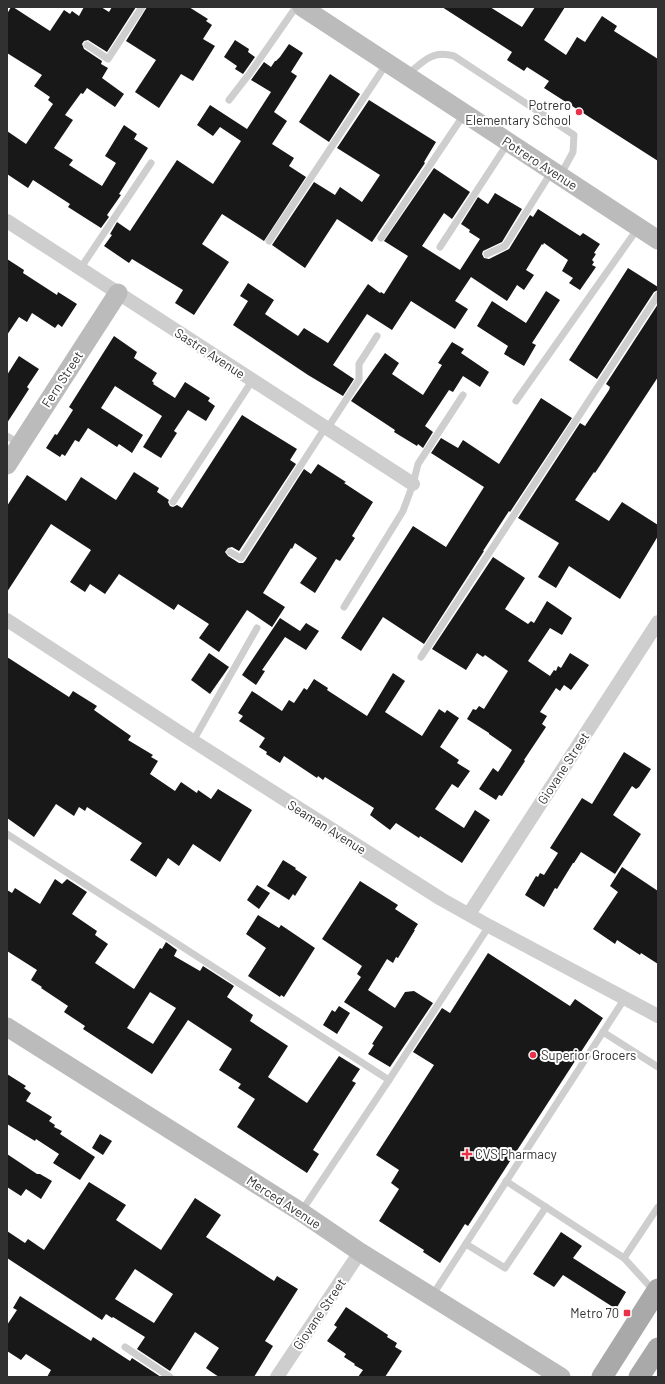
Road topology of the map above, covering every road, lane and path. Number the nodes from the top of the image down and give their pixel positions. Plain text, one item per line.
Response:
1 (142, 7) edge
2 (296, 7) edge
3 (302, 7) edge
4 (87, 46) dead end
5 (387, 63) junction
6 (407, 76) junction
7 (228, 100) dead end
8 (465, 113) junction
9 (508, 142) junction
10 (150, 164) dead end
11 (556, 173) junction
12 (7, 221) edge
13 (639, 227) junction
14 (381, 238) dead end
15 (658, 240) edge
16 (269, 241) dead end
17 (440, 247) dead end
18 (487, 254) dead end
19 (80, 269) junction
20 (118, 292) junction
21 (658, 295) edge
22 (377, 336) dead end
23 (252, 381) junction
24 (463, 396) dead end
25 (516, 401) dead end
26 (326, 428) junction
27 (14, 440) edge
28 (7, 465) edge
29 (413, 484) junction
30 (173, 502) dead end
31 (230, 552) dead end
32 (344, 608) dead end
33 (7, 620) edge
34 (658, 622) edge
35 (257, 628) dead end
36 (422, 657) dead end
37 (193, 741) junction
38 (7, 834) edge
39 (469, 914) junction
40 (489, 926) junction
41 (625, 998) junction
42 (658, 1016) edge
43 (7, 1027) edge
44 (603, 1032) junction
45 (658, 1067) edge
46 (389, 1080) junction
47 (506, 1181) junction
48 (546, 1207) junction
49 (658, 1207) edge
50 (301, 1212) junction
51 (466, 1244) junction
52 (360, 1252) junction
53 (624, 1258) junction
54 (657, 1291) edge
55 (432, 1297) junction
56 (125, 1347) dead end
57 (658, 1348) edge
58 (170, 1377) edge
59 (277, 1377) edge
60 (561, 1377) edge
61 (602, 1377) edge
62 (639, 1377) edge

1 - 4 lane
2 - 7 lane
3 - 5 street, Potrero Avenue
5 - 6 street, Potrero Avenue
5 - 16 lane
6 - 8 street, Potrero Avenue
6 - 11 lane
8 - 9 street, Potrero Avenue
8 - 14 lane
9 - 11 street, Potrero Avenue
9 - 17 lane
10 - 19 lane
11 - 13 street, Potrero Avenue
11 - 18 lane
12 - 19 street, Sastre Avenue
13 - 15 street, Potrero Avenue
13 - 25 lane
19 - 20 street, Sastre Avenue
20 - 23 street, Sastre Avenue
20 - 27 street, Fern Street
21 - 36 lane
22 - 26 lane
23 - 26 street, Sastre Avenue
23 - 30 lane
24 - 29 lane
26 - 29 street, Sastre Avenue
26 - 31 lane
27 - 28 street, Fern Street
29 - 32 lane
33 - 37 street, Seaman Avenue
34 - 39 street, Giovane Street
35 - 37 lane
37 - 39 street, Seaman Avenue
38 - 46 lane
39 - 40 street, Seaman Avenue
40 - 41 street, Seaman Avenue
40 - 46 lane
41 - 42 street, Seaman Avenue
41 - 44 lane
43 - 50 street, Merced Avenue
44 - 45 lane
44 - 47 lane
46 - 50 lane
47 - 48 lane
47 - 51 lane
48 - 51 lane
48 - 53 lane
49 - 53 lane
50 - 52 street, Merced Avenue
51 - 55 lane
52 - 55 street, Merced Avenue
52 - 59 street, Giovane Street
53 - 54 lane
54 - 61 main road
55 - 60 street, Merced Avenue
56 - 58 lane
57 - 62 main road

